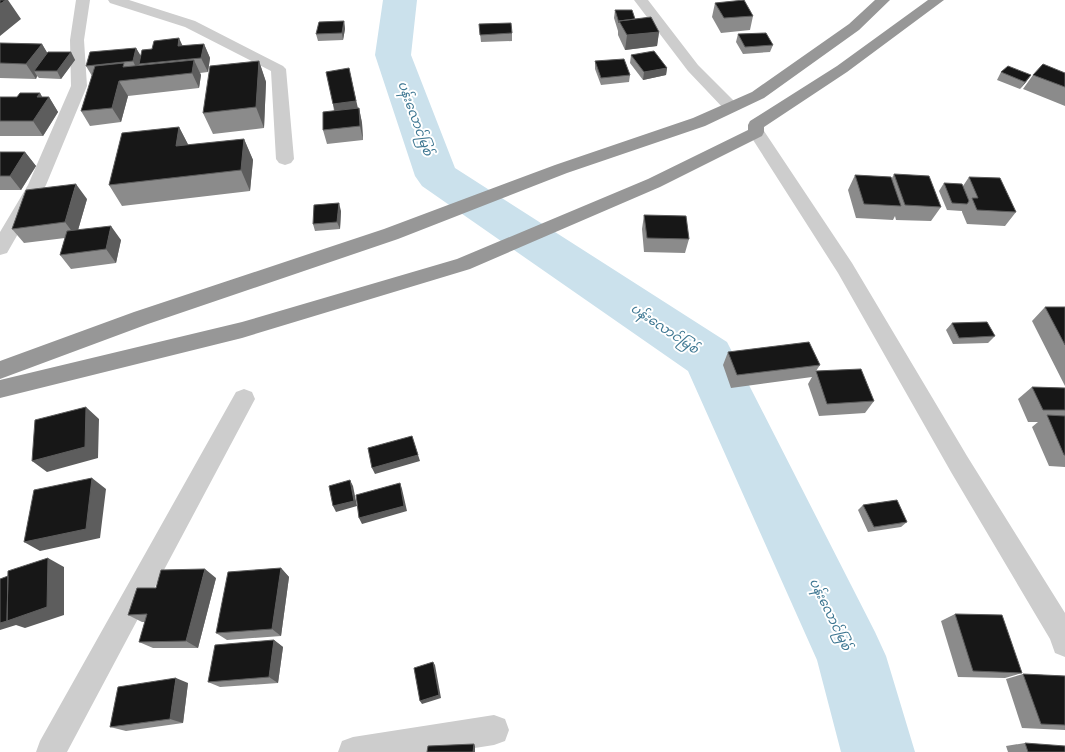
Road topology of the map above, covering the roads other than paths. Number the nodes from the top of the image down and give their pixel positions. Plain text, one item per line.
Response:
1 (83, 0) edge
2 (115, 0) edge
3 (641, 0) edge
4 (883, 0) edge
5 (937, 0) edge
6 (731, 107) junction
7 (756, 132) junction
8 (285, 159) dead end
9 (8, 222) edge
10 (0, 248) edge
11 (0, 370) edge
12 (0, 389) edge
13 (244, 399) dead end
14 (1064, 636) edge
15 (494, 730) dead end
16 (51, 752) edge
17 (354, 752) edge

1 - 9 street
2 - 8 street
3 - 6 street
4 - 6 highway
5 - 7 highway
6 - 11 highway
7 - 12 highway
7 - 14 street
9 - 10 street
13 - 16 street
15 - 17 street

